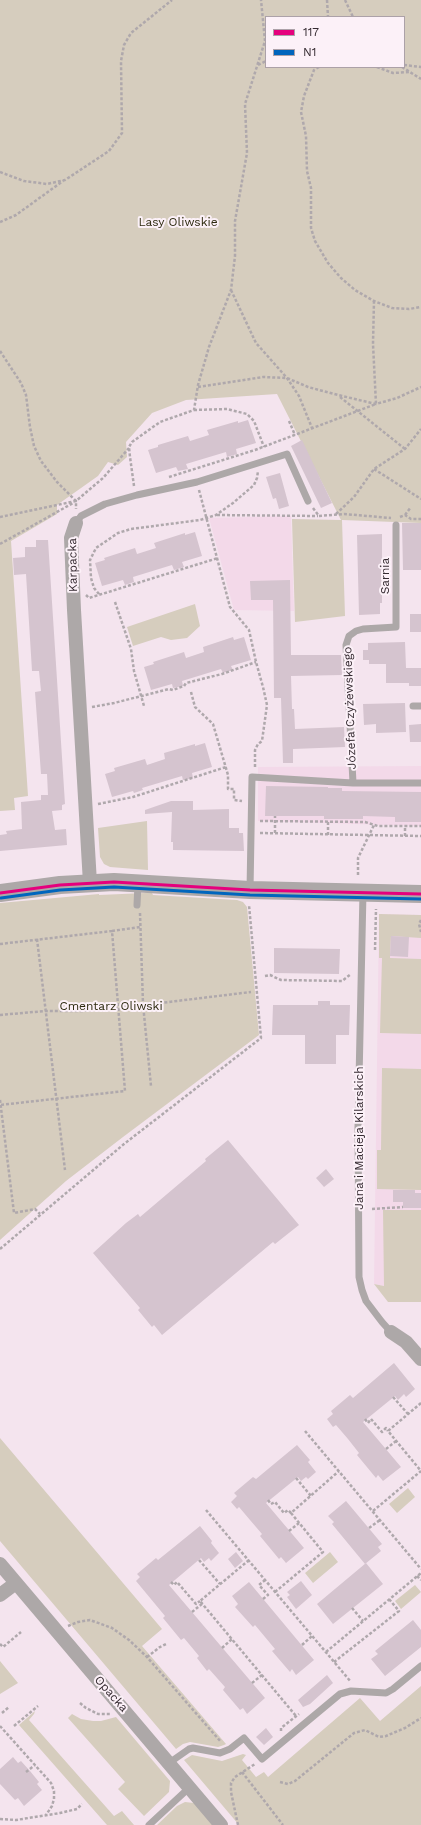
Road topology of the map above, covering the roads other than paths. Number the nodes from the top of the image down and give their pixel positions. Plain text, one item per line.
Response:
1 (308, 500) road end
2 (76, 523) joint
3 (396, 525) dead end
4 (396, 627) joint
5 (413, 706) dead end
6 (421, 706) edge
7 (353, 783) junction
8 (421, 783) edge
9 (90, 883) junction
10 (138, 883) junction
11 (360, 884) junction
12 (250, 890) junction
13 (0, 893) edge
14 (421, 894) edge
15 (137, 906) road end
16 (391, 1332) joint
17 (421, 1360) edge
18 (0, 1564) edge
19 (16, 1583) junction
20 (0, 1595) edge
21 (421, 1666) edge
22 (169, 1763) junction
23 (190, 1787) junction
24 (149, 1825) edge
25 (221, 1825) edge

1 - 2 lane, Karpacka
2 - 9 street, Karpacka
3 - 4 lane, Sarnia
4 - 7 lane, Józefa Czyżewskiego
5 - 6 lane
7 - 8 lane
7 - 12 lane, Józefa Czyżewskiego
9 - 10 street
9 - 13 street
10 - 12 street
10 - 15 lane
11 - 12 street
11 - 14 street
11 - 16 lane, Jana i Macieja Kilarskich
16 - 17 street, Jana i Macieja Kilarskich
18 - 19 street, Opacka
19 - 20 street
19 - 22 street, Opacka
21 - 22 lane
22 - 23 street, Opacka
23 - 24 lane
23 - 25 street, Opacka

